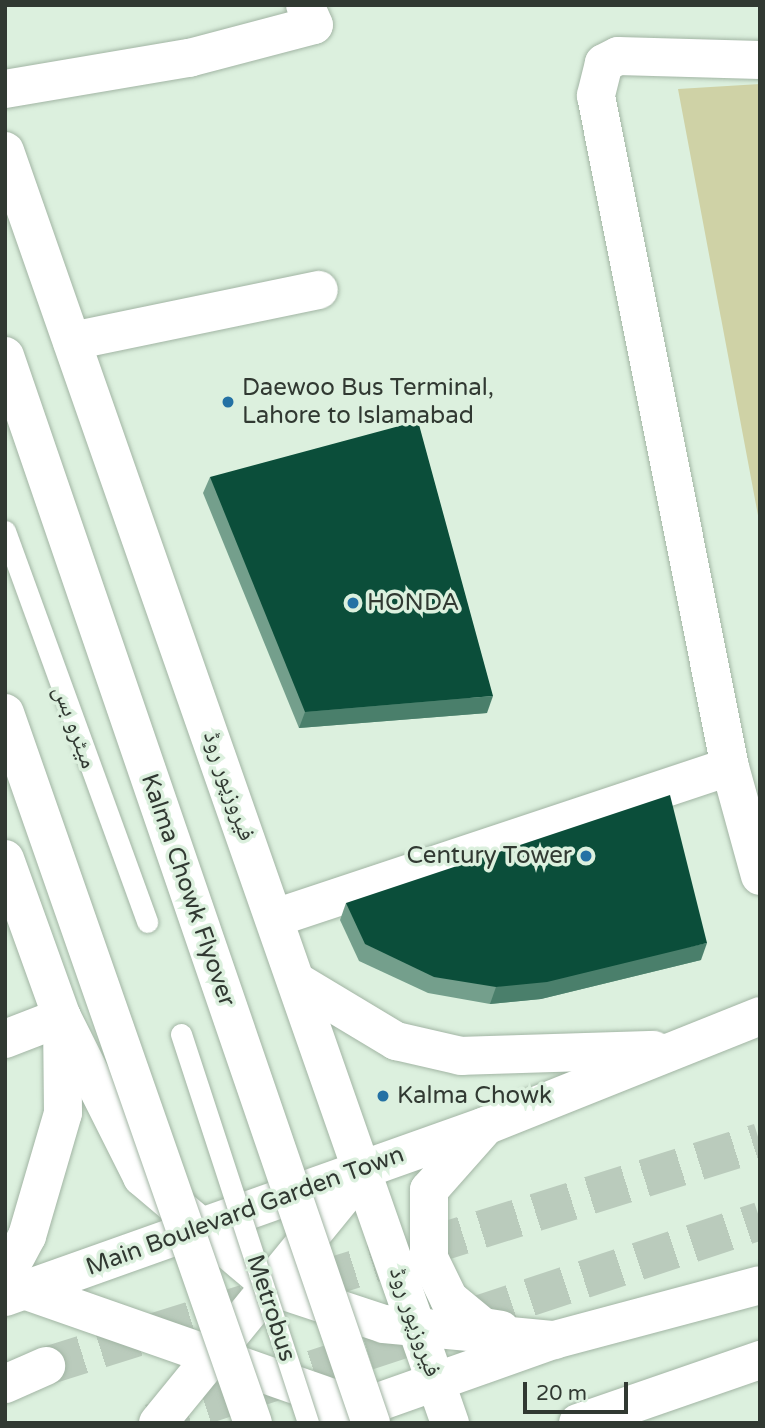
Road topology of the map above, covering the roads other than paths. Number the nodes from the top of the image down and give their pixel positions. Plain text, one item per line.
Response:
1 (305, 5) edge
2 (760, 61) edge
3 (5, 89) edge
4 (5, 151) edge
5 (319, 290) dead end
6 (72, 341) junction
7 (5, 356) edge
8 (5, 530) edge
9 (5, 713) edge
10 (730, 767) junction
11 (5, 859) edge
12 (760, 877) edge
13 (275, 918) junction
14 (147, 922) dead end
15 (296, 981) junction
16 (760, 1016) edge
17 (62, 1017) junction
18 (181, 1034) dead end
19 (5, 1039) edge
20 (677, 1049) junction
21 (485, 1126) junction
22 (365, 1169) junction
23 (200, 1227) junction
24 (760, 1286) edge
25 (272, 1287) junction
26 (11, 1288) edge
27 (416, 1329) junction
28 (554, 1340) junction
29 (214, 1357) junction
30 (760, 1360) edge
31 (46, 1366) tunnel mouth
32 (436, 1382) junction
33 (5, 1384) edge
34 (375, 1418) edge
35 (158, 1423) edge
36 (253, 1423) edge
37 (308, 1423) edge
38 (319, 1423) edge
39 (450, 1423) edge
40 (578, 1423) edge

1 - 3 main road
2 - 10 main road
4 - 6 main road, فیروزپور روڈ
5 - 6 main road
6 - 13 main road, فیروزپور روڈ
7 - 34 main road, Kalma Chowk Flyover, bridge
8 - 14 lane, میٹرو بس
9 - 36 main road, bridge
10 - 12 main road
10 - 13 main road
11 - 17 main road
13 - 15 main road, فیروزپور روڈ
15 - 20 main road
15 - 22 main road, فیروزپور روڈ
16 - 20 main road, Main Boulevard Garden Town
17 - 19 main road
17 - 23 main road
17 - 26 main road
18 - 37 lane, Metrobus, bridge
20 - 21 main road, Main Boulevard Garden Town
21 - 22 main road, Main Boulevard Garden Town
21 - 28 main road
22 - 23 main road, Main Boulevard Garden Town
22 - 25 main road
22 - 27 main road, فیروزپور روڈ
23 - 25 main road
23 - 26 main road, Main Boulevard Garden Town
24 - 28 main road
25 - 27 main road
25 - 29 main road
26 - 29 main road
27 - 28 main road
27 - 32 main road, فیروزپور روڈ
28 - 32 main road
29 - 34 main road
29 - 35 main road
30 - 40 main road
31 - 33 main road
32 - 34 main road
32 - 39 main road, فیروزپور روڈ
34 - 38 main road

